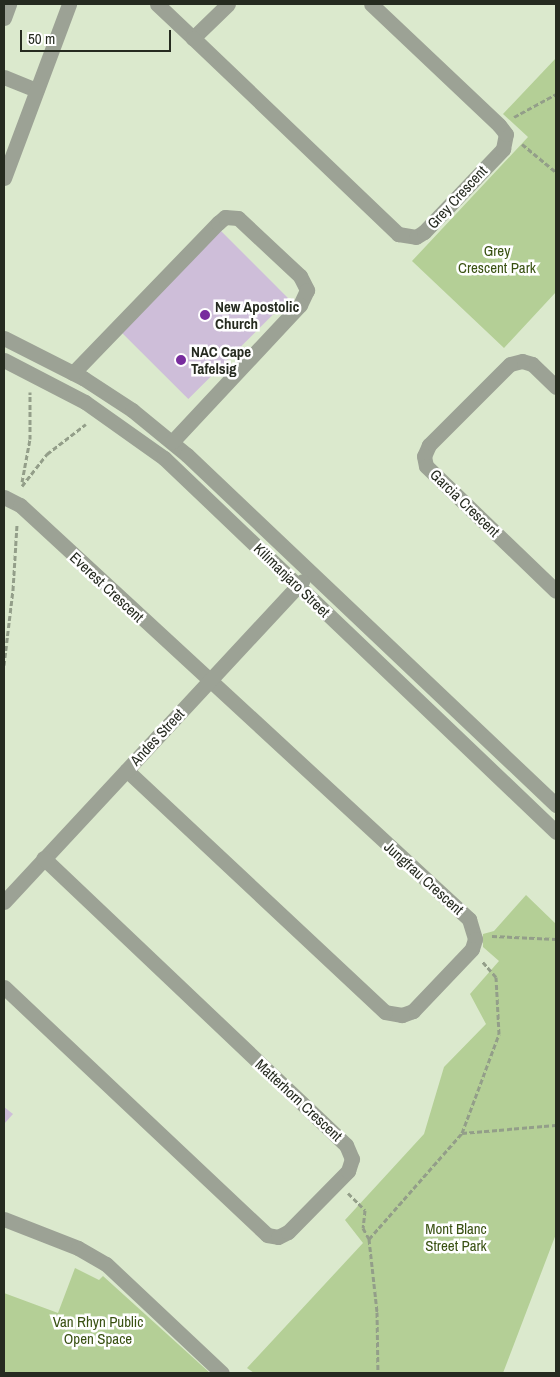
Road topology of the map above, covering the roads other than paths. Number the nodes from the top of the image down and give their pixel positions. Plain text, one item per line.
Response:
1 (9, 4) edge
2 (69, 4) edge
3 (157, 4) edge
4 (228, 4) edge
5 (371, 4) edge
6 (4, 18) edge
7 (193, 38) junction
8 (4, 77) edge
9 (37, 90) junction
10 (4, 178) edge
11 (4, 338) edge
12 (4, 360) edge
13 (73, 373) junction
14 (556, 387) edge
15 (172, 442) junction
16 (4, 497) edge
17 (310, 572) junction
18 (297, 586) junction
19 (556, 591) edge
20 (208, 681) junction
21 (126, 770) junction
22 (556, 805) edge
23 (556, 832) edge
24 (44, 858) junction
25 (4, 902) edge
26 (4, 987) edge
27 (4, 1219) edge
28 (222, 1373) edge

1 - 6 street
2 - 9 street
3 - 7 street, Grey Crescent
4 - 7 street
5 - 7 street, Grey Crescent
8 - 9 street
9 - 10 street
11 - 13 street, Kilimanjaro Street
12 - 18 street, Kilimanjaro Street
13 - 15 street, Kilimanjaro Street
13 - 15 street
14 - 19 street, Garcia Crescent
15 - 17 street, Kilimanjaro Street
16 - 20 street, Everest Crescent
17 - 18 street, Andes Street
17 - 22 street, Kilimanjaro Street
18 - 20 street, Andes Street
18 - 23 street, Kilimanjaro Street
20 - 21 street, Andes Street
20 - 21 street, Jungfrau Crescent
21 - 24 street, Andes Street
24 - 25 street, Andes Street
24 - 26 street, Matterhorn Crescent
27 - 28 street

